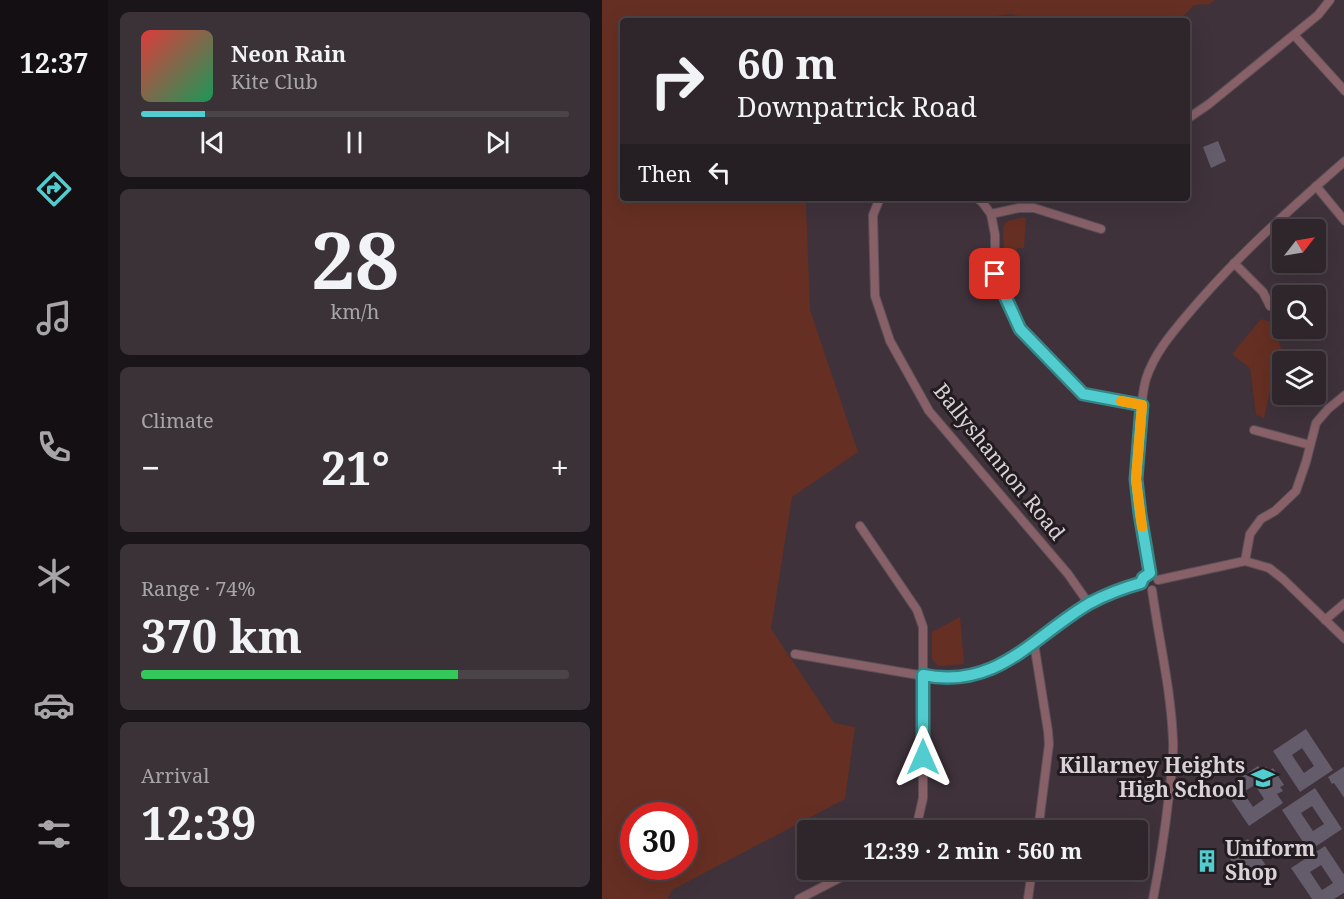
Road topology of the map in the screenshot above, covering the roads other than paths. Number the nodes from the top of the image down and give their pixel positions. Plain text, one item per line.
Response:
1 (1330, 0) edge
2 (1294, 35) junction
3 (1344, 92) edge
4 (1190, 116) edge
5 (1344, 161) edge
6 (1316, 186) junction
7 (879, 201) edge
8 (981, 201) edge
9 (991, 214) junction
10 (1344, 221) edge
11 (1101, 229) dead end
12 (1234, 263) junction
13 (1270, 306) dead end
14 (1344, 395) edge
15 (1142, 405) junction
16 (1254, 430) dead end
17 (1310, 445) junction
18 (860, 526) dead end
19 (1245, 561) junction
20 (1150, 573) junction
21 (1158, 580) junction
22 (1141, 583) junction
23 (1152, 590) junction
24 (1344, 603) edge
25 (1089, 604) junction
26 (1325, 620) junction
27 (1344, 639) edge
28 (1034, 643) junction
29 (795, 654) dead end
30 (923, 675) junction
31 (918, 820) edge
32 (1039, 820) edge
33 (836, 880) edge
34 (1031, 880) edge
35 (799, 899) edge
36 (1028, 899) edge
37 (1152, 899) edge

1 - 2 street
2 - 3 street
2 - 4 street
5 - 6 street
6 - 10 street
6 - 12 street
7 - 25 street, Ballyshannon Road
8 - 9 street
9 - 11 street
9 - 15 street
12 - 13 street
12 - 15 street
14 - 17 street
15 - 20 street
16 - 17 street
17 - 19 street
18 - 30 street
19 - 21 street
19 - 26 street
20 - 21 street
20 - 22 street
21 - 23 street
22 - 23 street
22 - 25 street
23 - 37 street
24 - 26 street
25 - 28 street
26 - 27 street
28 - 30 street
28 - 32 street
29 - 30 street
30 - 31 street
33 - 35 street
34 - 36 street

